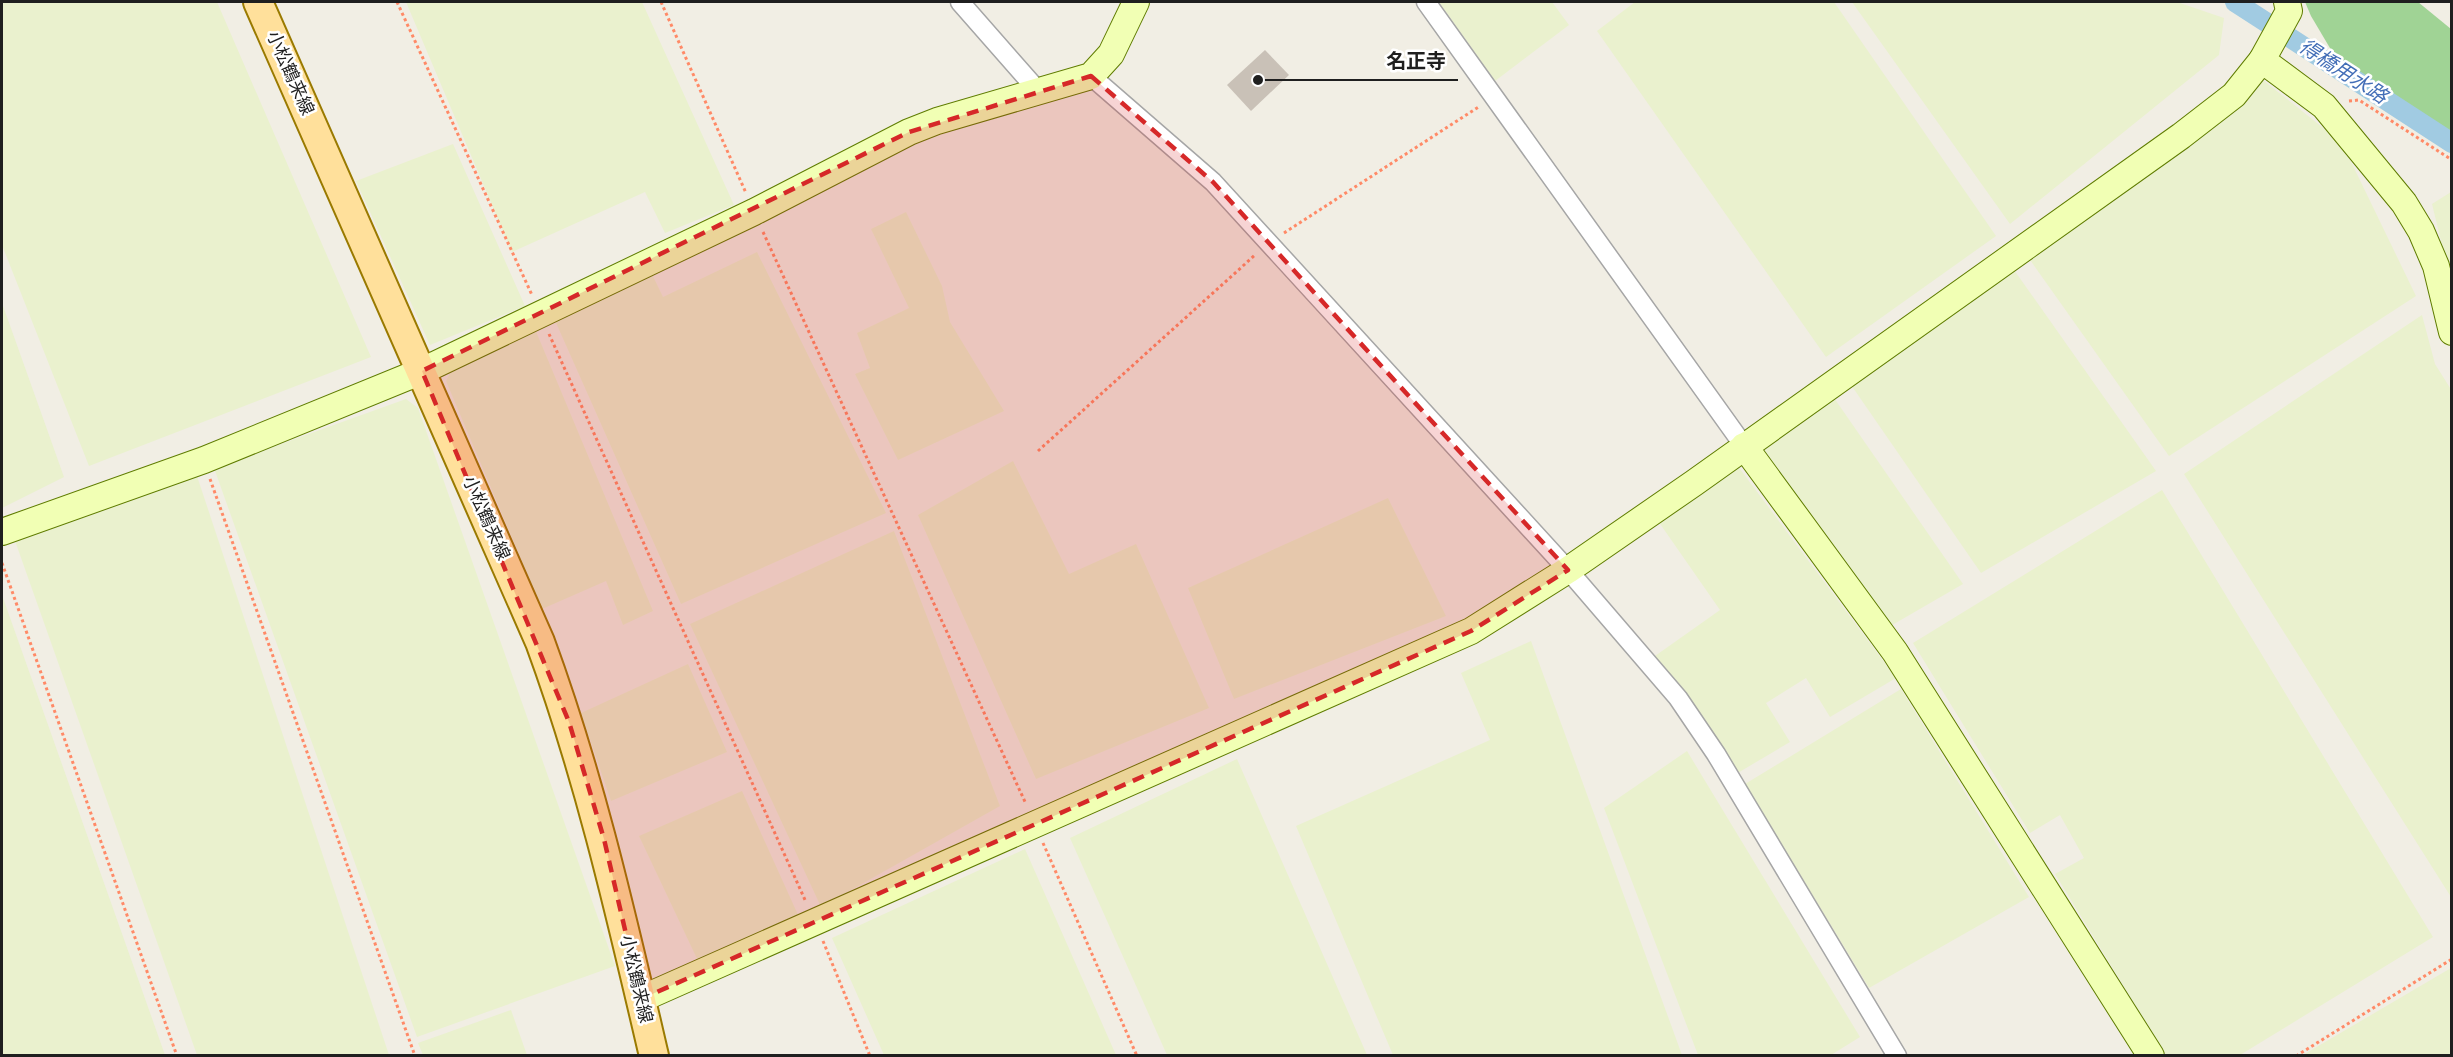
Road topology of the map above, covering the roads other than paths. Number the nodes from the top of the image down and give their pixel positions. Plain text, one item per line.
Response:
1 (258, 2) edge
2 (1136, 2) edge
3 (1425, 2) edge
4 (966, 4) edge
5 (2288, 6) edge
6 (2268, 51) junction
7 (1091, 76) junction
8 (1039, 92) junction
9 (2451, 332) edge
10 (422, 372) junction
11 (1744, 446) junction
12 (2, 532) edge
13 (1568, 570) junction
14 (641, 999) junction
15 (1888, 1052) edge
16 (654, 1056) edge
17 (2151, 1056) edge

1 - 10 main road, 小松鶴来線
2 - 7 street
3 - 11 street
4 - 8 street
5 - 6 street
6 - 9 street
6 - 11 street
7 - 8 street
7 - 13 street
8 - 10 street
10 - 12 street
10 - 14 main road, 小松鶴来線
11 - 13 street
11 - 17 street
13 - 14 street
13 - 15 street
14 - 16 main road, 小松鶴来線

